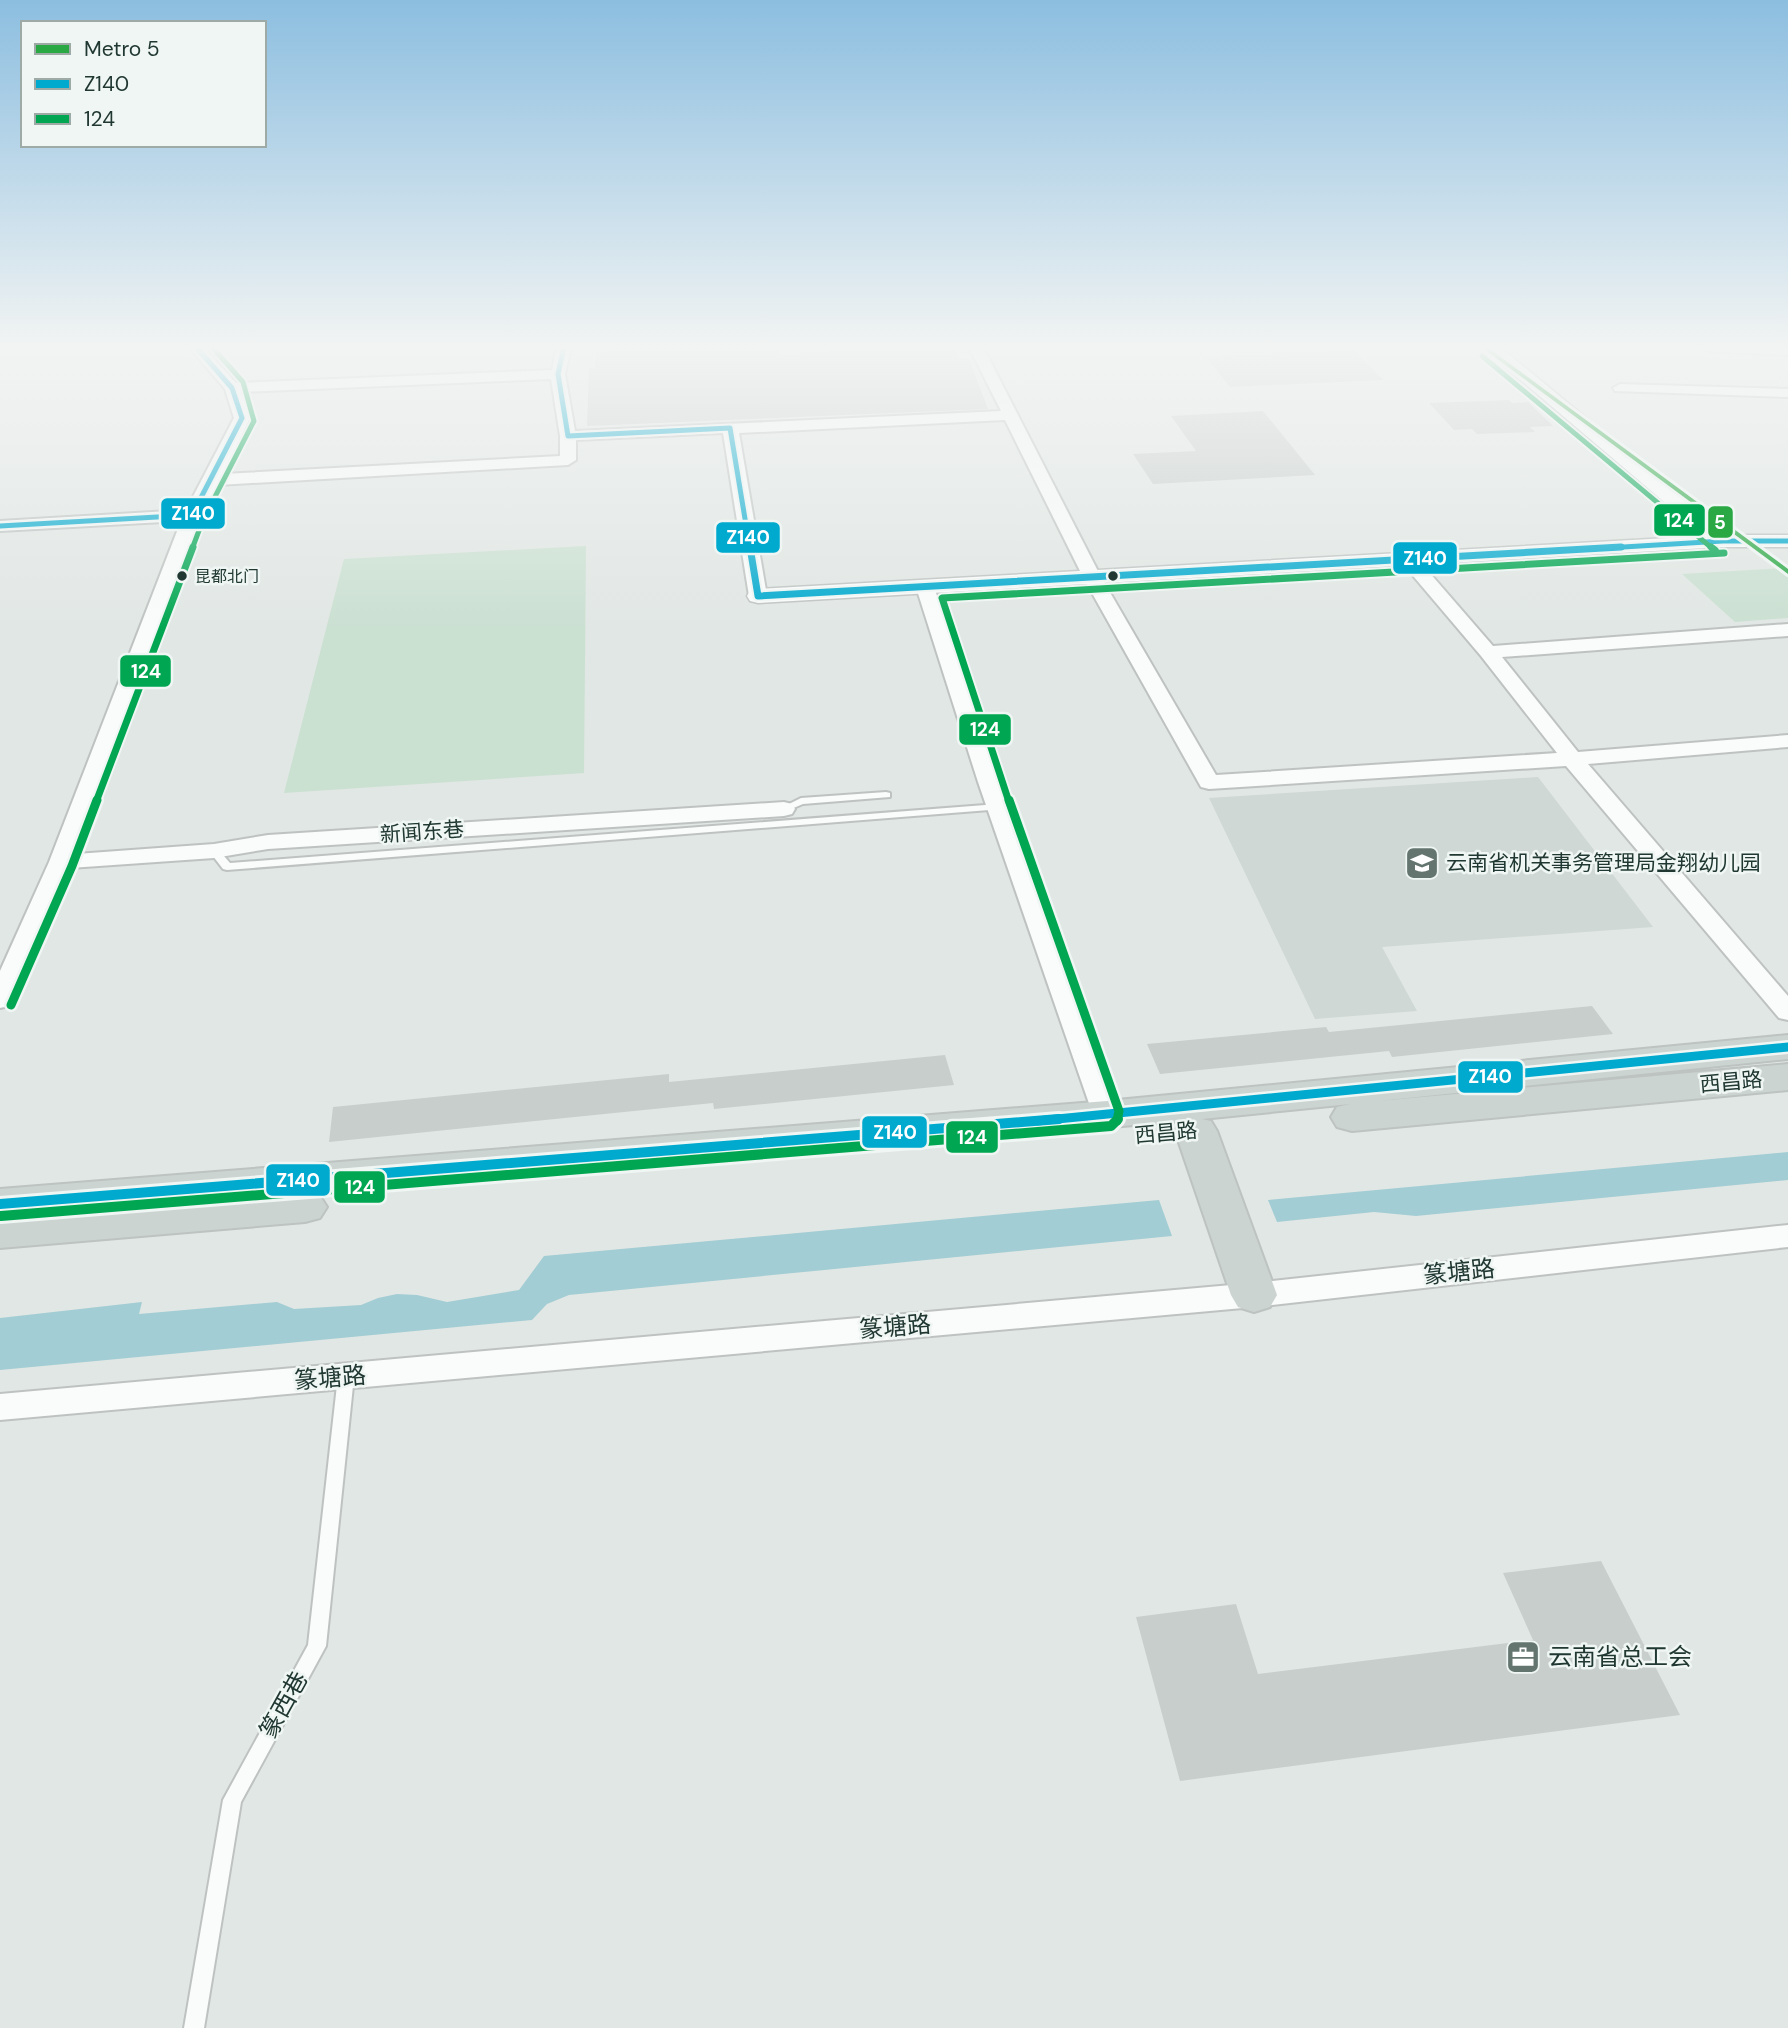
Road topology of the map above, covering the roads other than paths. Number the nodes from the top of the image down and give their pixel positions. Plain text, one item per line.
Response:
1 (231, 442) edge
2 (568, 442) edge
3 (732, 442) edge
4 (1024, 442) edge
5 (1604, 442) edge
6 (212, 480) junction
7 (192, 515) junction
8 (0, 526) edge
9 (1723, 541) junction
10 (1788, 541) edge
11 (1409, 560) junction
12 (1093, 577) junction
13 (925, 587) junction
14 (758, 596) joint
15 (1788, 630) edge
16 (1488, 652) junction
17 (1788, 741) edge
18 (1573, 759) junction
19 (886, 795) dead end
20 (998, 807) junction
21 (784, 809) joint
22 (214, 851) junction
23 (61, 862) junction
24 (0, 1000) edge
25 (1788, 1012) edge
26 (1788, 1046) edge
27 (1788, 1077) edge
28 (1107, 1115) junction
29 (1196, 1131) junction
30 (0, 1204) edge
31 (0, 1232) edge
32 (1788, 1236) edge
33 (1254, 1295) junction
34 (346, 1376) junction
35 (0, 1407) edge
36 (194, 2028) edge

1 - 6 street
2 - 6 street
3 - 14 street
4 - 12 street
5 - 9 street
6 - 7 street
7 - 8 street
7 - 23 street
9 - 10 street
9 - 11 street
11 - 12 street
11 - 16 street
12 - 13 street
12 - 18 street
13 - 14 street
13 - 20 street
15 - 16 street
16 - 18 street
17 - 18 street
18 - 25 street
19 - 21 lane
20 - 22 lane
20 - 28 street
21 - 22 street, 新闻东巷
22 - 23 street, 新闻东巷
23 - 24 street
26 - 28 main road, 西昌路
27 - 29 main road, 西昌路
28 - 30 main road, 西昌路
29 - 31 main road, 西昌路
29 - 33 main road
32 - 33 street, 篆塘路
33 - 34 street, 篆塘路
34 - 35 street, 篆塘路
34 - 36 lane, 篆西巷

